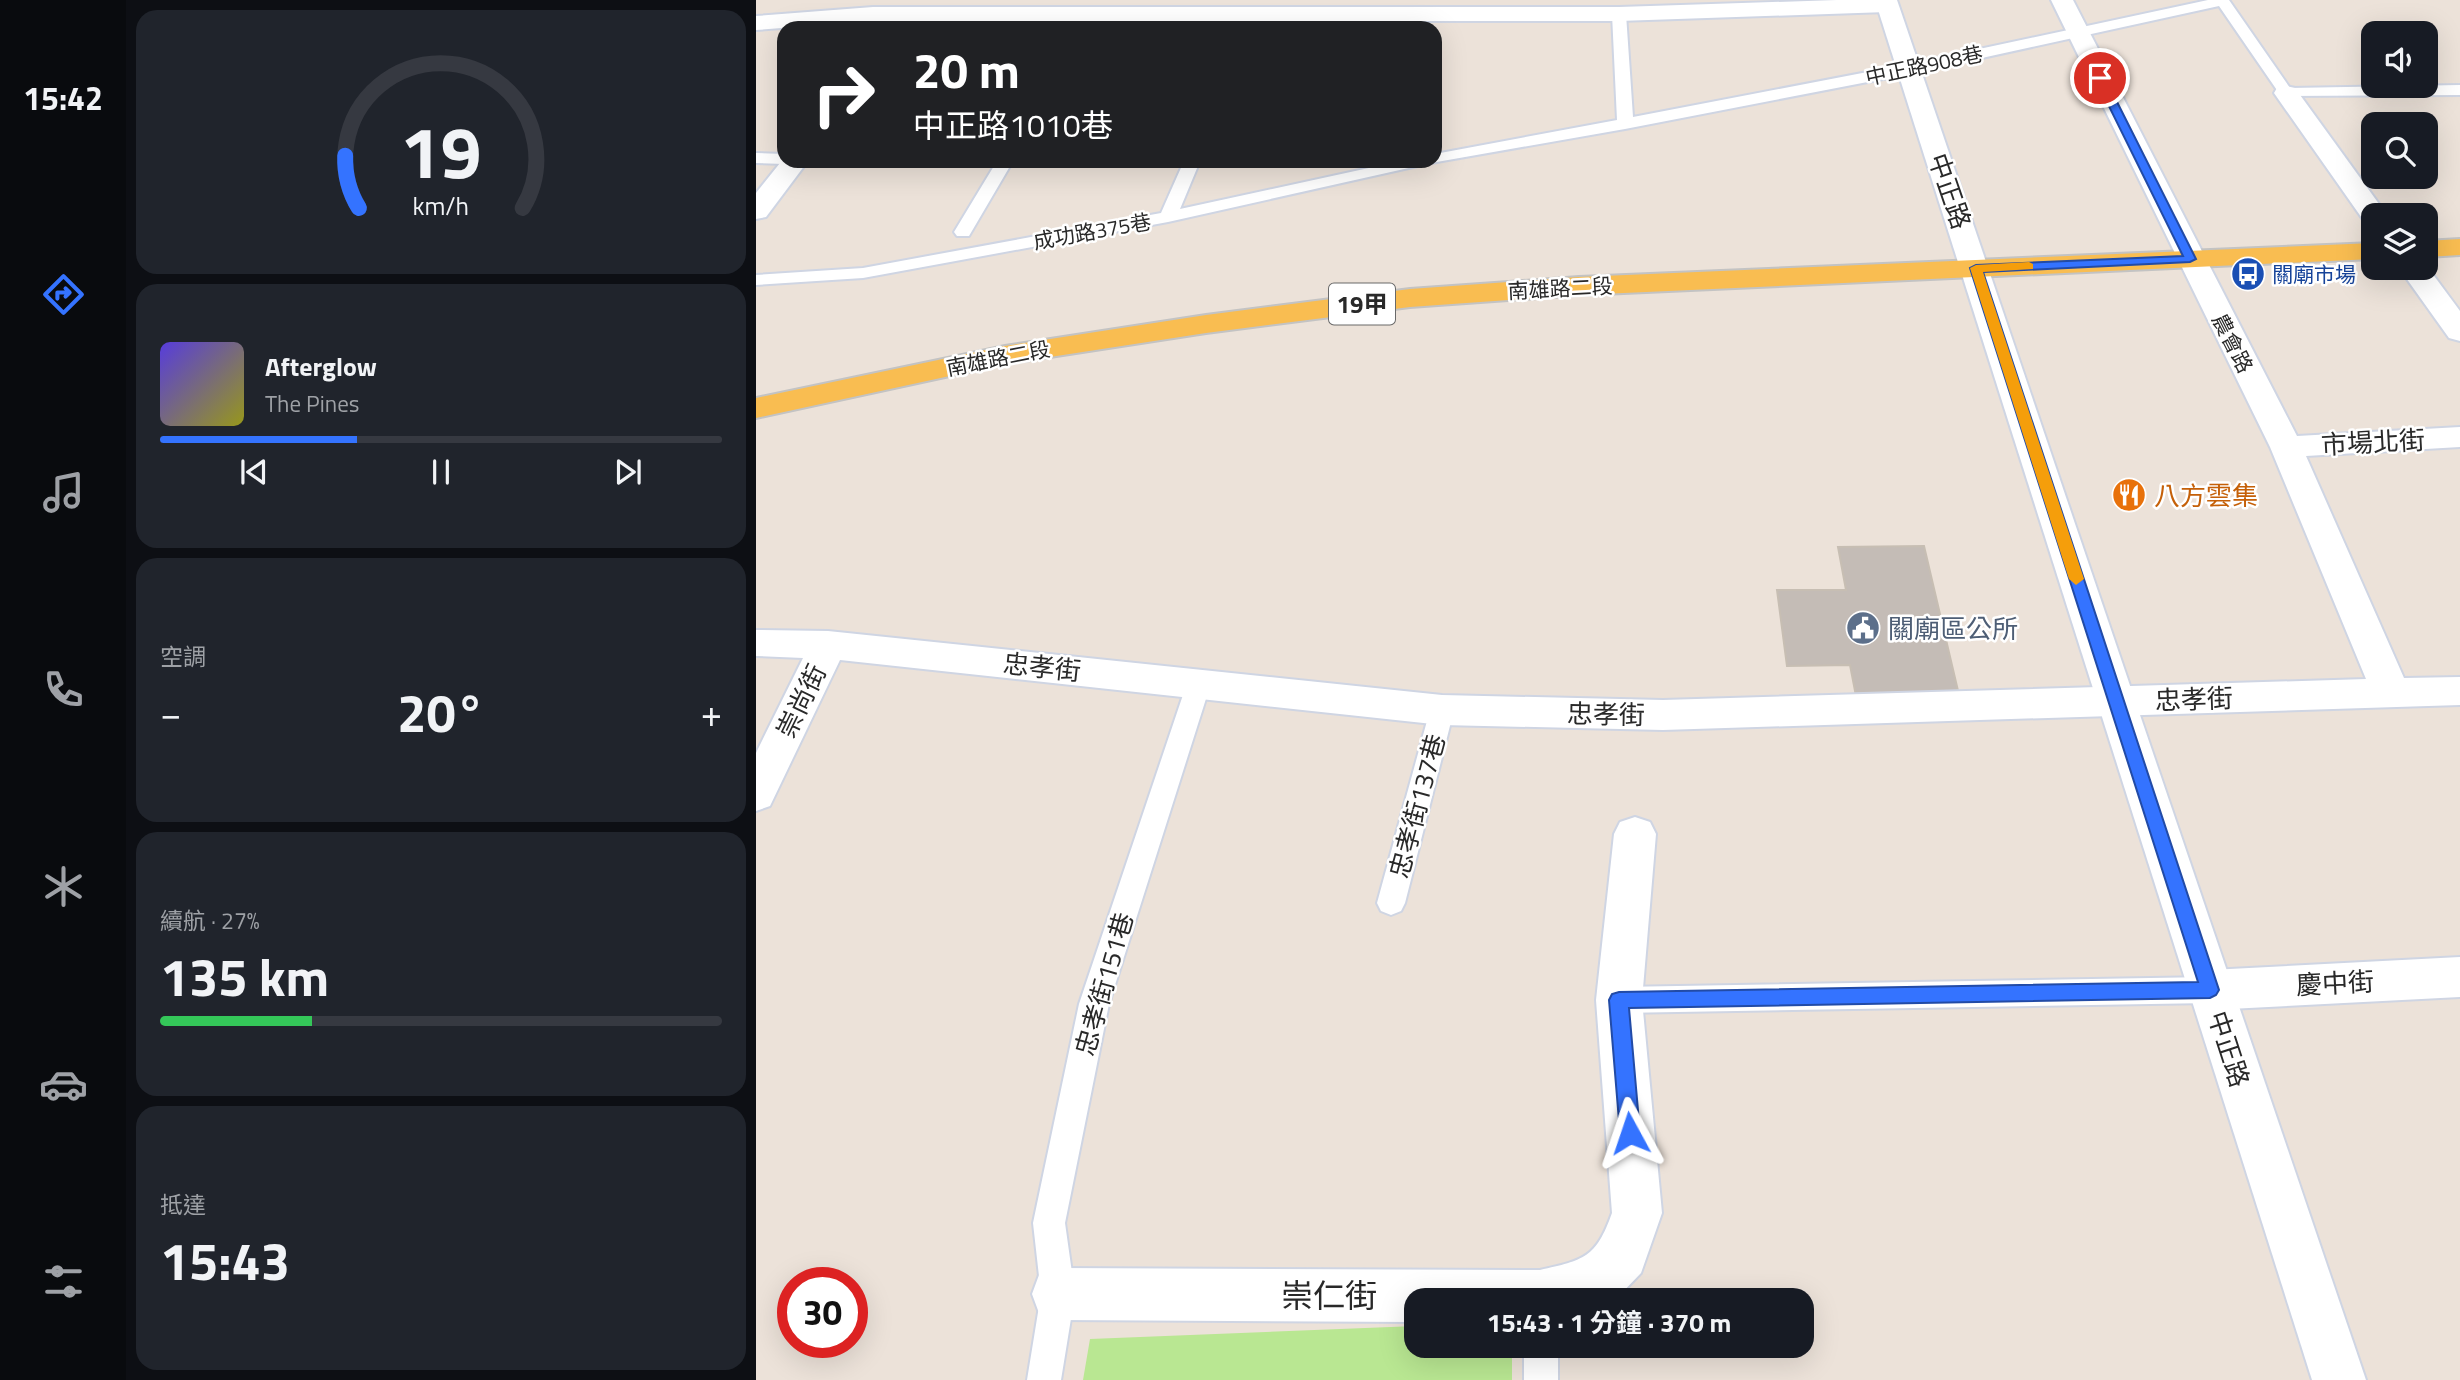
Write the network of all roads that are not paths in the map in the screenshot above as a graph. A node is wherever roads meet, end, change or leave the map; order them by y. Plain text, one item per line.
1 (2062, 0) edge
2 (2222, 1) edge
3 (1886, 2) edge
4 (1619, 13) junction
5 (873, 14) edge
6 (777, 21) edge
7 (782, 21) edge
8 (756, 23) edge
9 (2077, 33) junction
10 (1909, 69) junction
11 (2460, 90) edge
12 (2286, 93) junction
13 (1625, 124) junction
14 (756, 158) edge
15 (1442, 158) edge
16 (777, 159) edge
17 (790, 168) edge
18 (1001, 168) edge
19 (1189, 168) edge
20 (1392, 168) edge
21 (2365, 203) edge
22 (756, 211) edge
23 (1168, 217) junction
24 (963, 232) dead end
25 (2460, 247) edge
26 (2438, 248) edge
27 (2361, 252) edge
28 (2190, 259) junction
29 (1976, 268) junction
30 (756, 280) edge
31 (2422, 280) edge
32 (2460, 332) edge
33 (756, 408) edge
34 (2460, 437) edge
35 (2286, 447) junction
36 (756, 643) edge
37 (828, 645) junction
38 (1199, 683) junction
39 (2460, 691) edge
40 (2391, 692) junction
41 (2116, 702) junction
42 (1442, 710) junction
43 (756, 795) edge
44 (1635, 834) dead end
45 (1391, 903) dead end
46 (2460, 976) edge
47 (2210, 990) junction
48 (1619, 1000) junction
49 (1579, 1288) edge
50 (1058, 1294) junction
51 (1404, 1297) edge
52 (1541, 1358) edge
53 (1044, 1380) edge
54 (1541, 1380) edge
55 (2339, 1380) edge

1 - 9 street, 農會路
2 - 9 lane, 中正路908巷
2 - 12 lane
3 - 4 street
3 - 10 street, 中正路
4 - 5 street
4 - 13 lane
5 - 7 street
6 - 8 street
9 - 10 lane, 中正路908巷
9 - 28 street, 農會路
10 - 13 lane, 中正路908巷
10 - 29 street, 中正路
11 - 12 lane
12 - 21 street
13 - 15 lane
14 - 16 lane
17 - 22 street
18 - 24 lane
19 - 23 lane
20 - 23 lane, 成功路375巷
23 - 30 lane, 成功路375巷
25 - 26 main road
27 - 28 main road, 南雄路二段 / 19甲
28 - 29 main road, 南雄路二段 / 19甲
28 - 35 street, 農會路
29 - 33 main road, 南雄路二段 / 19甲
29 - 41 street, 中正路
31 - 32 street
34 - 35 street, 市場北街
35 - 40 street, 農會路
36 - 37 street, 忠孝街
37 - 38 street, 忠孝街
37 - 43 street, 崇尚街
38 - 42 street, 忠孝街
38 - 50 lane, 忠孝街151巷
39 - 40 street, 忠孝街
40 - 41 street, 忠孝街
41 - 42 street, 忠孝街
41 - 47 street, 中正路
42 - 45 lane, 忠孝街137巷
44 - 48 street, 崇仁街
46 - 47 street, 慶中街
47 - 48 lane
47 - 55 street, 中正路
48 - 49 street, 崇仁街
50 - 51 street, 崇仁街
50 - 53 lane, 忠孝街151巷
52 - 54 lane

